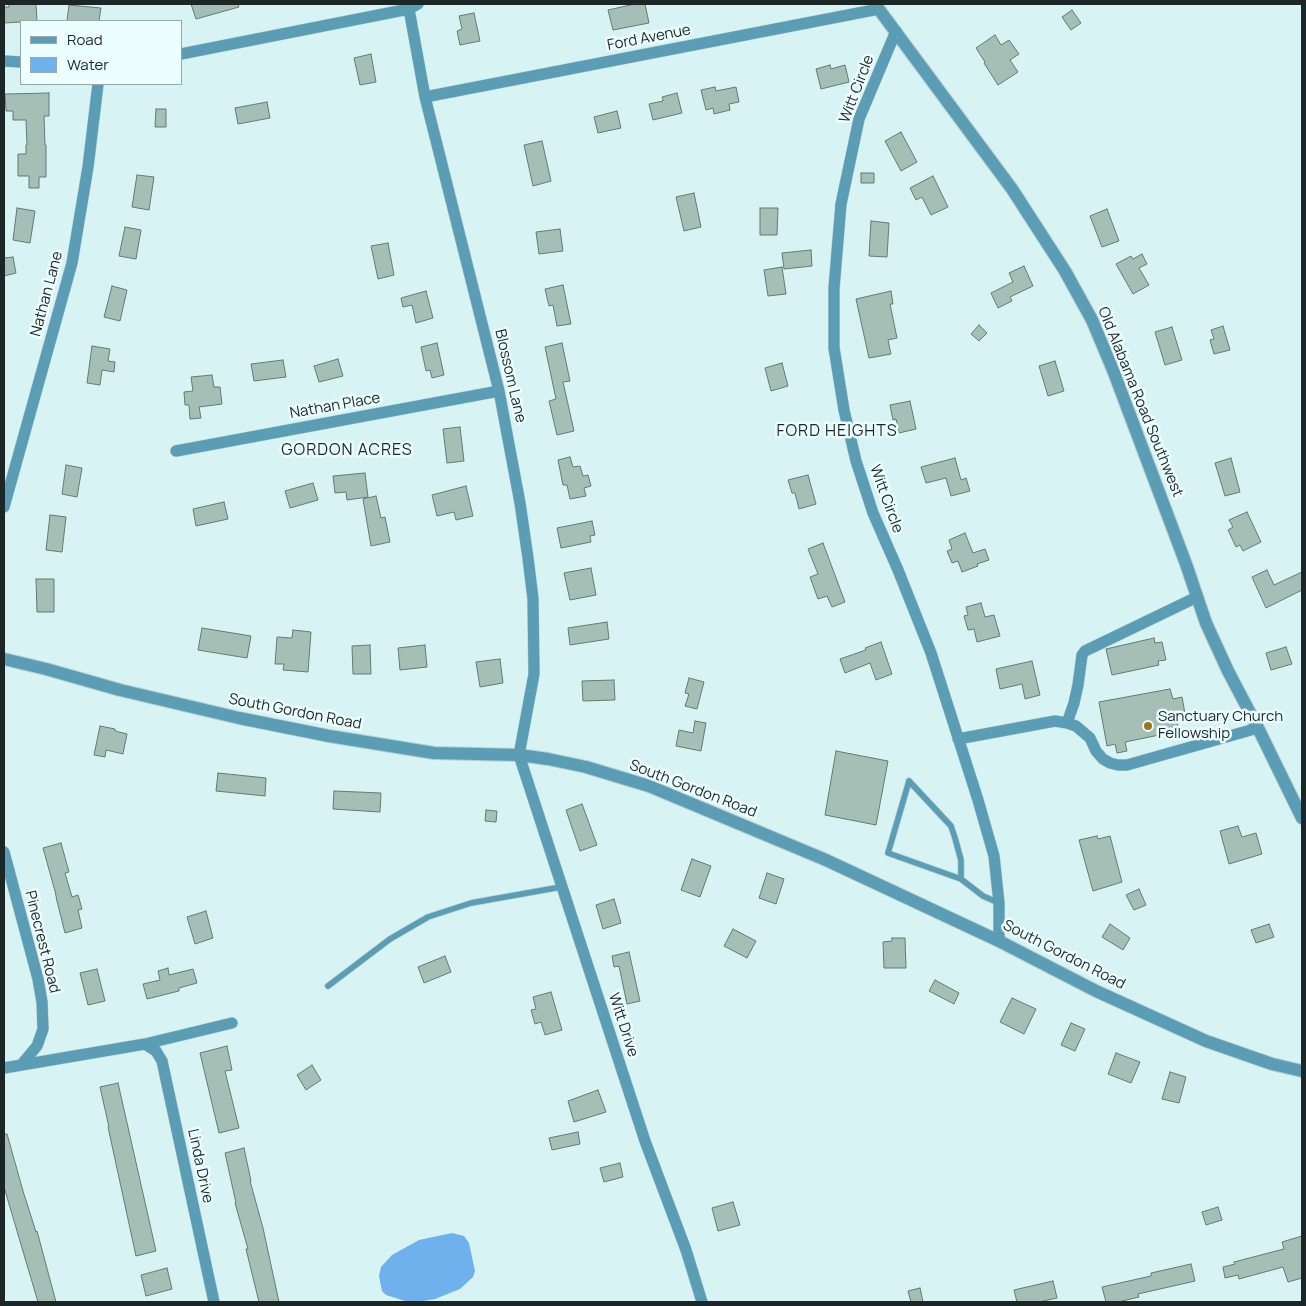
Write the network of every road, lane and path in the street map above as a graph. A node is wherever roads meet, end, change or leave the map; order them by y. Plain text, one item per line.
1 (414, 6) edge
2 (877, 6) edge
3 (896, 31) junction
4 (182, 54) edge
5 (4, 61) edge
6 (20, 62) edge
7 (98, 85) edge
8 (425, 97) junction
9 (499, 392) junction
10 (176, 451) dead end
11 (4, 507) edge
12 (1197, 597) junction
13 (4, 659) edge
14 (1067, 723) junction
15 (1258, 728) junction
16 (958, 739) junction
17 (519, 755) junction
18 (1302, 818) edge
19 (4, 852) edge
20 (961, 879) junction
21 (561, 887) junction
22 (999, 903) junction
23 (999, 941) junction
24 (328, 986) dead end
25 (232, 1023) dead end
26 (144, 1044) junction
27 (22, 1064) junction
28 (4, 1068) edge
29 (1302, 1071) edge
30 (214, 1302) edge
31 (702, 1302) edge

1 - 4 street
1 - 8 street, Blossom Lane
2 - 3 street, Old Alabama Road Southwest
2 - 8 street, Ford Avenue
3 - 12 street, Old Alabama Road Southwest
3 - 16 street, Witt Circle
5 - 6 street
7 - 11 street, Nathan Lane
8 - 9 street, Blossom Lane
9 - 10 street, Nathan Place
9 - 17 street, Blossom Lane
12 - 14 street
12 - 15 street, Old Alabama Road Southwest
13 - 17 street, South Gordon Road
14 - 15 street
14 - 16 street
15 - 18 street, Old Alabama Road Southwest
16 - 22 street, Witt Circle
17 - 21 street, Witt Drive
17 - 23 street, South Gordon Road
19 - 27 street, Pinecrest Road
20 - 20 lane
20 - 22 lane
21 - 24 lane
21 - 31 street, Witt Drive
22 - 23 street, Witt Circle
23 - 29 street, South Gordon Road
25 - 26 street
26 - 27 street
26 - 30 street, Linda Drive
27 - 28 street

